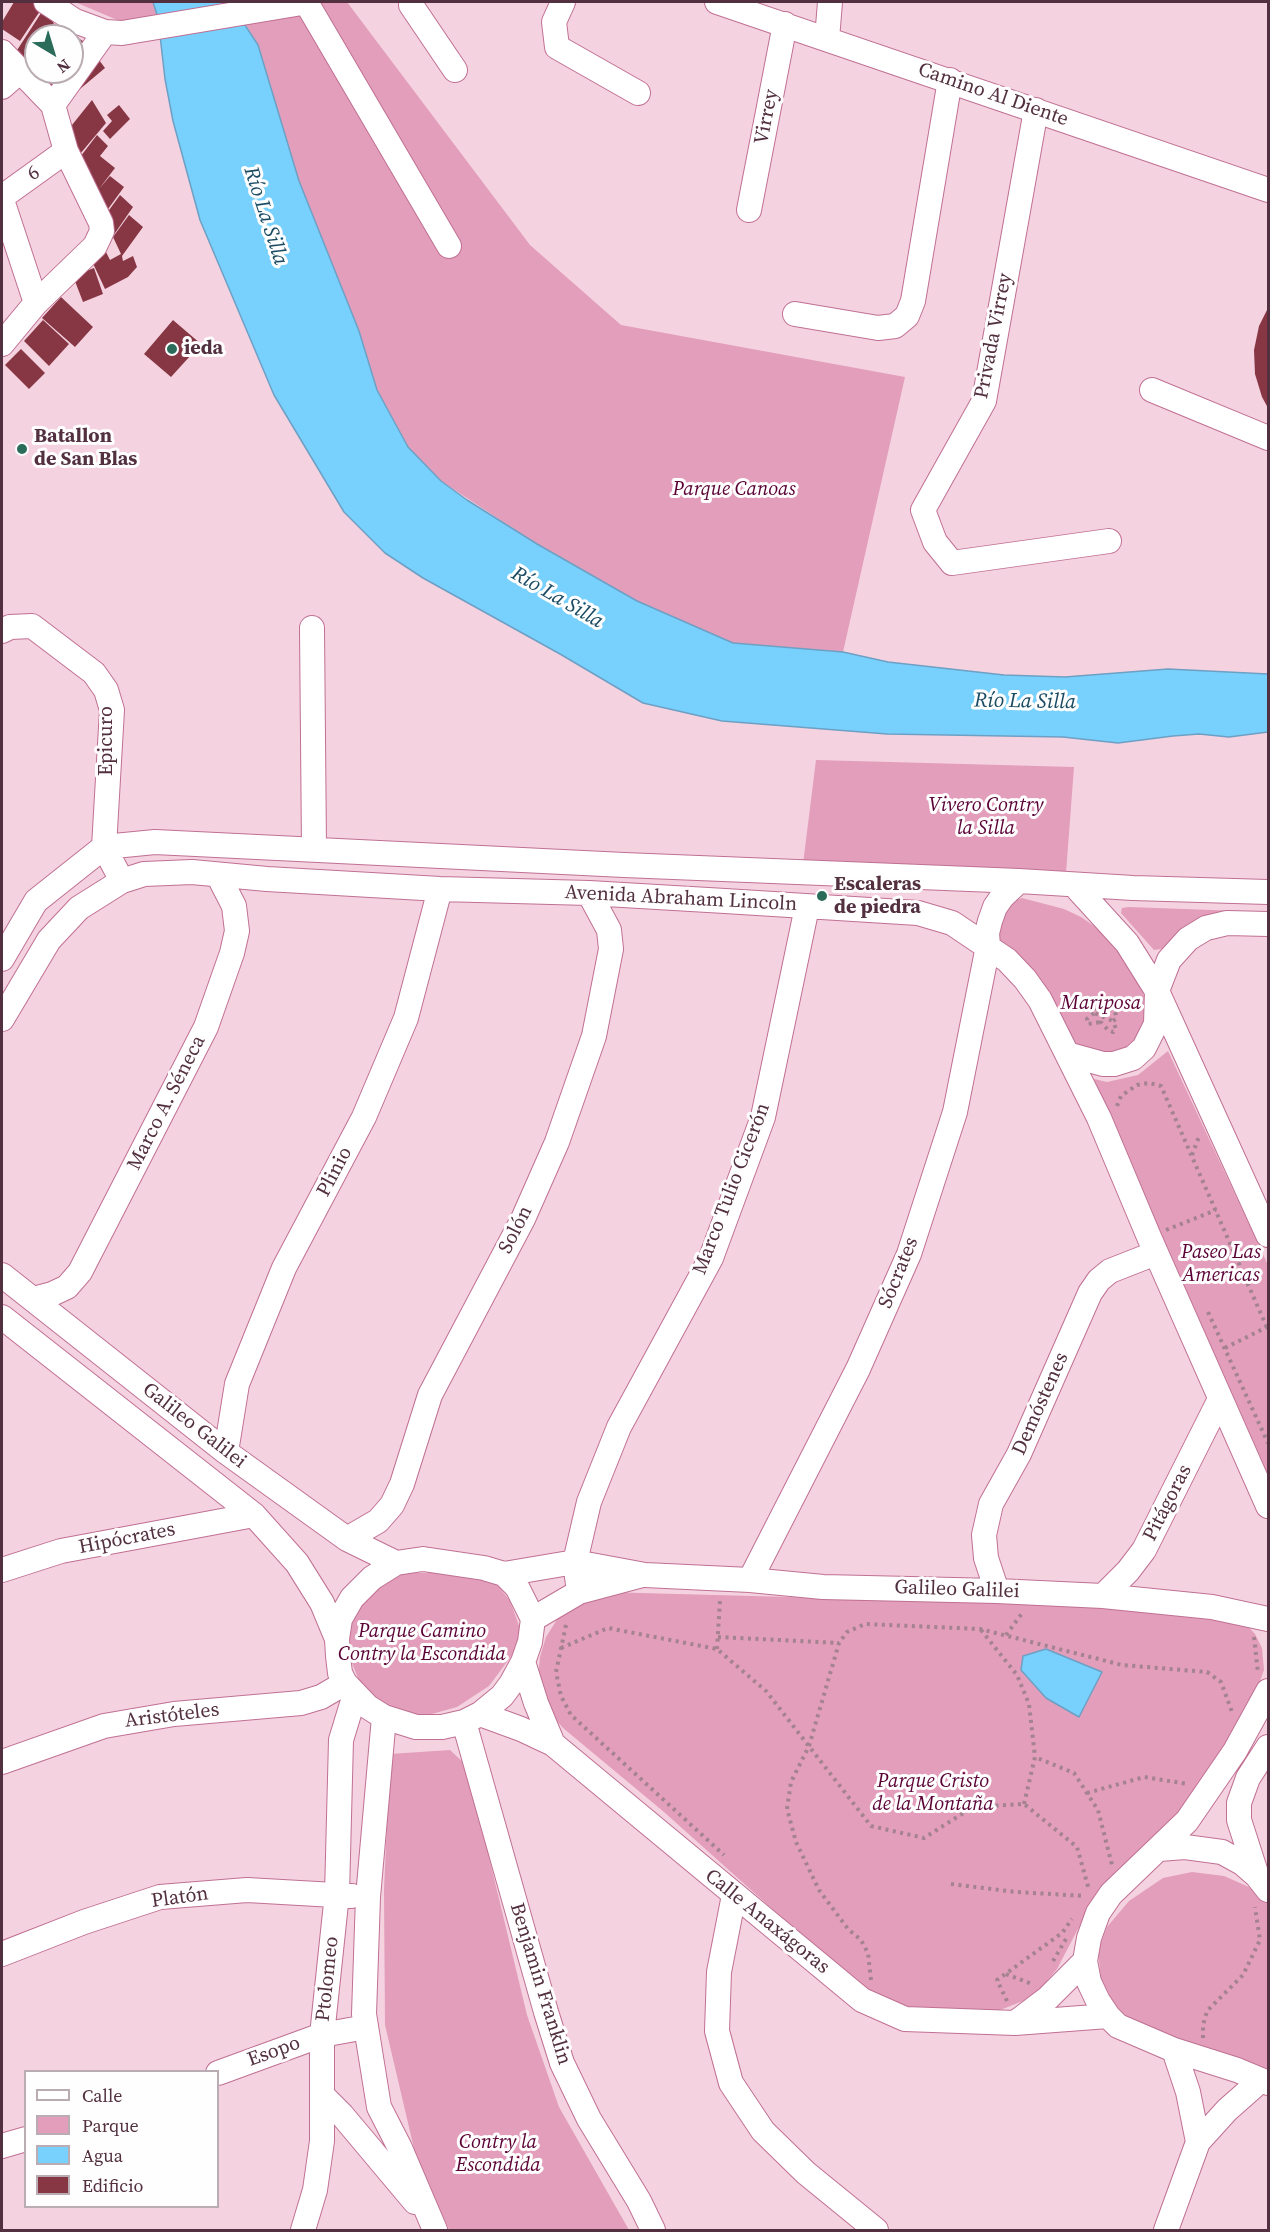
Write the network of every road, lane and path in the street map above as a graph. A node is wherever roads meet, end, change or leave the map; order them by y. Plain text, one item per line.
1 (46, 2) edge
2 (300, 2) edge
3 (412, 2) edge
4 (563, 2) edge
5 (717, 2) edge
6 (830, 2) edge
7 (785, 24) junction
8 (113, 33) junction
9 (827, 39) junction
10 (2, 52) edge
11 (454, 70) dead end
12 (10, 80) edge
13 (950, 80) junction
14 (638, 93) dead end
15 (53, 105) junction
16 (1036, 110) junction
17 (66, 151) junction
18 (1269, 190) edge
19 (2, 199) edge
20 (749, 210) dead end
21 (449, 246) dead end
22 (36, 303) junction
23 (795, 314) dead end
24 (2, 344) edge
25 (1152, 390) dead end
26 (1269, 438) edge
27 (1109, 541) dead end
28 (312, 628) dead end
29 (2, 632) edge
30 (104, 848) junction
31 (314, 849) junction
32 (218, 875) junction
33 (123, 881) junction
34 (1019, 881) junction
35 (1074, 885) junction
36 (440, 889) junction
37 (1269, 892) edge
38 (589, 893) junction
39 (807, 907) junction
40 (1269, 924) edge
41 (988, 946) junction
42 (2, 959) edge
43 (1157, 991) junction
44 (1105, 1010) junction
45 (1094, 1013) junction
46 (1103, 1017) junction
47 (2, 1019) edge
48 (1113, 1021) junction
49 (1100, 1025) junction
50 (1067, 1054) junction
51 (1115, 1109) dead end
52 (1216, 1210) junction
53 (1269, 1235) edge
54 (1152, 1245) junction
55 (2, 1275) edge
56 (33, 1299) junction
57 (2, 1319) edge
58 (1268, 1328) edge
59 (1225, 1348) dead end
60 (1220, 1399) junction
61 (226, 1452) junction
62 (1269, 1506) edge
63 (254, 1515) junction
64 (347, 1539) junction
65 (575, 1562) junction
66 (396, 1563) junction
67 (2, 1570) edge
68 (504, 1574) junction
69 (645, 1575) junction
70 (750, 1580) junction
71 (720, 1589) junction
72 (997, 1591) junction
73 (579, 1592) junction
74 (1103, 1596) junction
75 (709, 1600) dead end
76 (731, 1601) dead end
77 (1015, 1608) dead end
78 (1026, 1608) dead end
79 (533, 1619) junction
80 (572, 1619) dead end
81 (1269, 1619) edge
82 (980, 1629) junction
83 (1248, 1632) dead end
84 (718, 1637) junction
85 (337, 1639) junction
86 (839, 1643) junction
87 (561, 1648) junction
88 (717, 1649) junction
89 (523, 1662) junction
90 (1261, 1687) edge
91 (350, 1689) junction
92 (384, 1717) junction
93 (472, 1718) junction
94 (1241, 1740) junction
95 (553, 1744) junction
96 (809, 1746) junction
97 (1269, 1747) edge
98 (1035, 1757) junction
99 (2, 1762) edge
100 (1087, 1793) junction
101 (1184, 1794) dead end
102 (1024, 1804) junction
103 (1159, 1849) junction
104 (724, 1856) dead end
105 (1114, 1874) dead end
106 (951, 1884) dead end
107 (1098, 1889) dead end
108 (1260, 1890) edge
109 (337, 1894) junction
110 (734, 1895) junction
111 (1090, 1896) junction
112 (368, 1897) junction
113 (1084, 1906) dead end
114 (2, 1954) edge
115 (1085, 1961) junction
116 (1050, 1966) dead end
117 (863, 1972) dead end
118 (1038, 1987) dead end
119 (871, 1989) junction
120 (1028, 1992) dead end
121 (1018, 1998) dead end
122 (999, 2004) dead end
123 (1011, 2013) junction
124 (1108, 2016) junction
125 (366, 2027) junction
126 (322, 2035) junction
127 (1174, 2050) junction
128 (1216, 2062) junction
129 (219, 2073) edge
130 (1265, 2081) edge
131 (323, 2096) junction
132 (24, 2140) edge
133 (1198, 2142) junction
134 (2, 2146) edge
135 (434, 2228) edge
136 (1170, 2228) edge
137 (303, 2230) edge
138 (653, 2230) edge
139 (876, 2230) edge

1 - 8 street
2 - 8 street
2 - 21 street
3 - 11 street
4 - 14 street
5 - 7 street, Camino Al Diente
6 - 9 street
7 - 9 street, Camino Al Diente
7 - 20 street, Virrey
8 - 15 street
9 - 13 street, Camino Al Diente
10 - 12 street
12 - 15 street
13 - 16 street, Camino Al Diente
13 - 23 street
15 - 17 street
16 - 18 street, Camino Al Diente
16 - 27 street, Privada Virrey
17 - 19 street, 6
17 - 22 street
19 - 22 street
22 - 24 street
25 - 26 street
28 - 31 street
29 - 30 street, Epicuro
30 - 31 street, Avenida Abraham Lincoln
30 - 33 street
30 - 42 street
31 - 34 street, Avenida Abraham Lincoln
32 - 33 street, Avenida Abraham Lincoln
32 - 36 street, Avenida Abraham Lincoln
32 - 56 street, Marco A. Séneca
33 - 47 street, Avenida Abraham Lincoln
34 - 35 street, Avenida Abraham Lincoln
34 - 41 street, Sócrates
35 - 37 street, Avenida Abraham Lincoln
35 - 43 street
36 - 38 street, Avenida Abraham Lincoln
36 - 61 street, Plinio
38 - 39 street, Avenida Abraham Lincoln
38 - 64 street, Solón
39 - 41 street, Avenida Abraham Lincoln
39 - 65 street, Marco Tulio Cicerón
40 - 43 street
41 - 50 street, Avenida Abraham Lincoln
41 - 70 street, Sócrates
43 - 50 street
43 - 53 street
44 - 45 path
44 - 46 path
44 - 48 path
45 - 46 path
45 - 49 path
46 - 48 path
46 - 49 path
48 - 49 path
50 - 54 street, Avenida Abraham Lincoln
51 - 52 path
52 - 54 path
52 - 58 path
54 - 60 street, Avenida Abraham Lincoln
54 - 72 street, Demóstenes
55 - 56 street, Galileo Galilei
56 - 61 street, Galileo Galilei
57 - 63 street, Galileo Galilei
58 - 59 path
60 - 62 street, Avenida Abraham Lincoln
60 - 74 street, Pitágoras
61 - 64 street, Galileo Galilei
63 - 67 street, Hipócrates
63 - 85 street, Galileo Galilei
64 - 66 street, Galileo Galilei
65 - 68 street, Galileo Galilei
65 - 69 street, Galileo Galilei
65 - 73 street, Marco Tulio Cicerón
66 - 68 street
66 - 85 street
68 - 79 street
69 - 71 street, Galileo Galilei
69 - 73 street, Galileo Galilei
70 - 71 street, Galileo Galilei
70 - 72 street, Galileo Galilei
71 - 75 path
71 - 76 path
71 - 84 path
72 - 74 street, Galileo Galilei
73 - 79 street, Galileo Galilei
74 - 81 street, Galileo Galilei
77 - 78 path
79 - 89 street
80 - 87 path
82 - 86 path
82 - 94 path
82 - 98 path
83 - 90 path
84 - 86 path
84 - 88 path
85 - 91 street
86 - 96 path
87 - 88 path
87 - 104 path
88 - 96 path
89 - 93 street
89 - 95 street, Calle Anaxágoras
90 - 94 street
91 - 92 street
91 - 99 street, Aristóteles
91 - 109 street, Ptolomeo
92 - 93 street
92 - 112 street, Ptolomeo
93 - 95 street, Calle Anaxágoras
93 - 138 street, Benjamin Franklin
94 - 103 street
95 - 110 street, Calle Anaxágoras
96 - 102 path
96 - 119 path
97 - 108 street
98 - 100 path
98 - 102 path
100 - 101 path
100 - 105 path
102 - 111 path
103 - 108 street
103 - 115 street
106 - 111 path
107 - 111 path
108 - 128 path
109 - 112 street, Platón
109 - 114 street, Platón
109 - 126 street, Ptolomeo
110 - 119 street, Calle Anaxágoras
110 - 139 street
111 - 113 path
112 - 125 street, Ptolomeo
115 - 123 street
115 - 124 street
116 - 123 path
117 - 119 path
118 - 120 path
119 - 123 street, Calle Anaxágoras
121 - 123 path
122 - 123 path
123 - 124 street, Calle Anaxágoras
124 - 127 street
125 - 126 street, Esopo
125 - 135 street, Ptolomeo
126 - 129 street, Esopo
126 - 131 street, Ptolomeo
127 - 128 street
127 - 133 street
128 - 130 street
130 - 133 street
131 - 135 street, Ptolomeo
131 - 137 street
132 - 134 street
133 - 136 street

